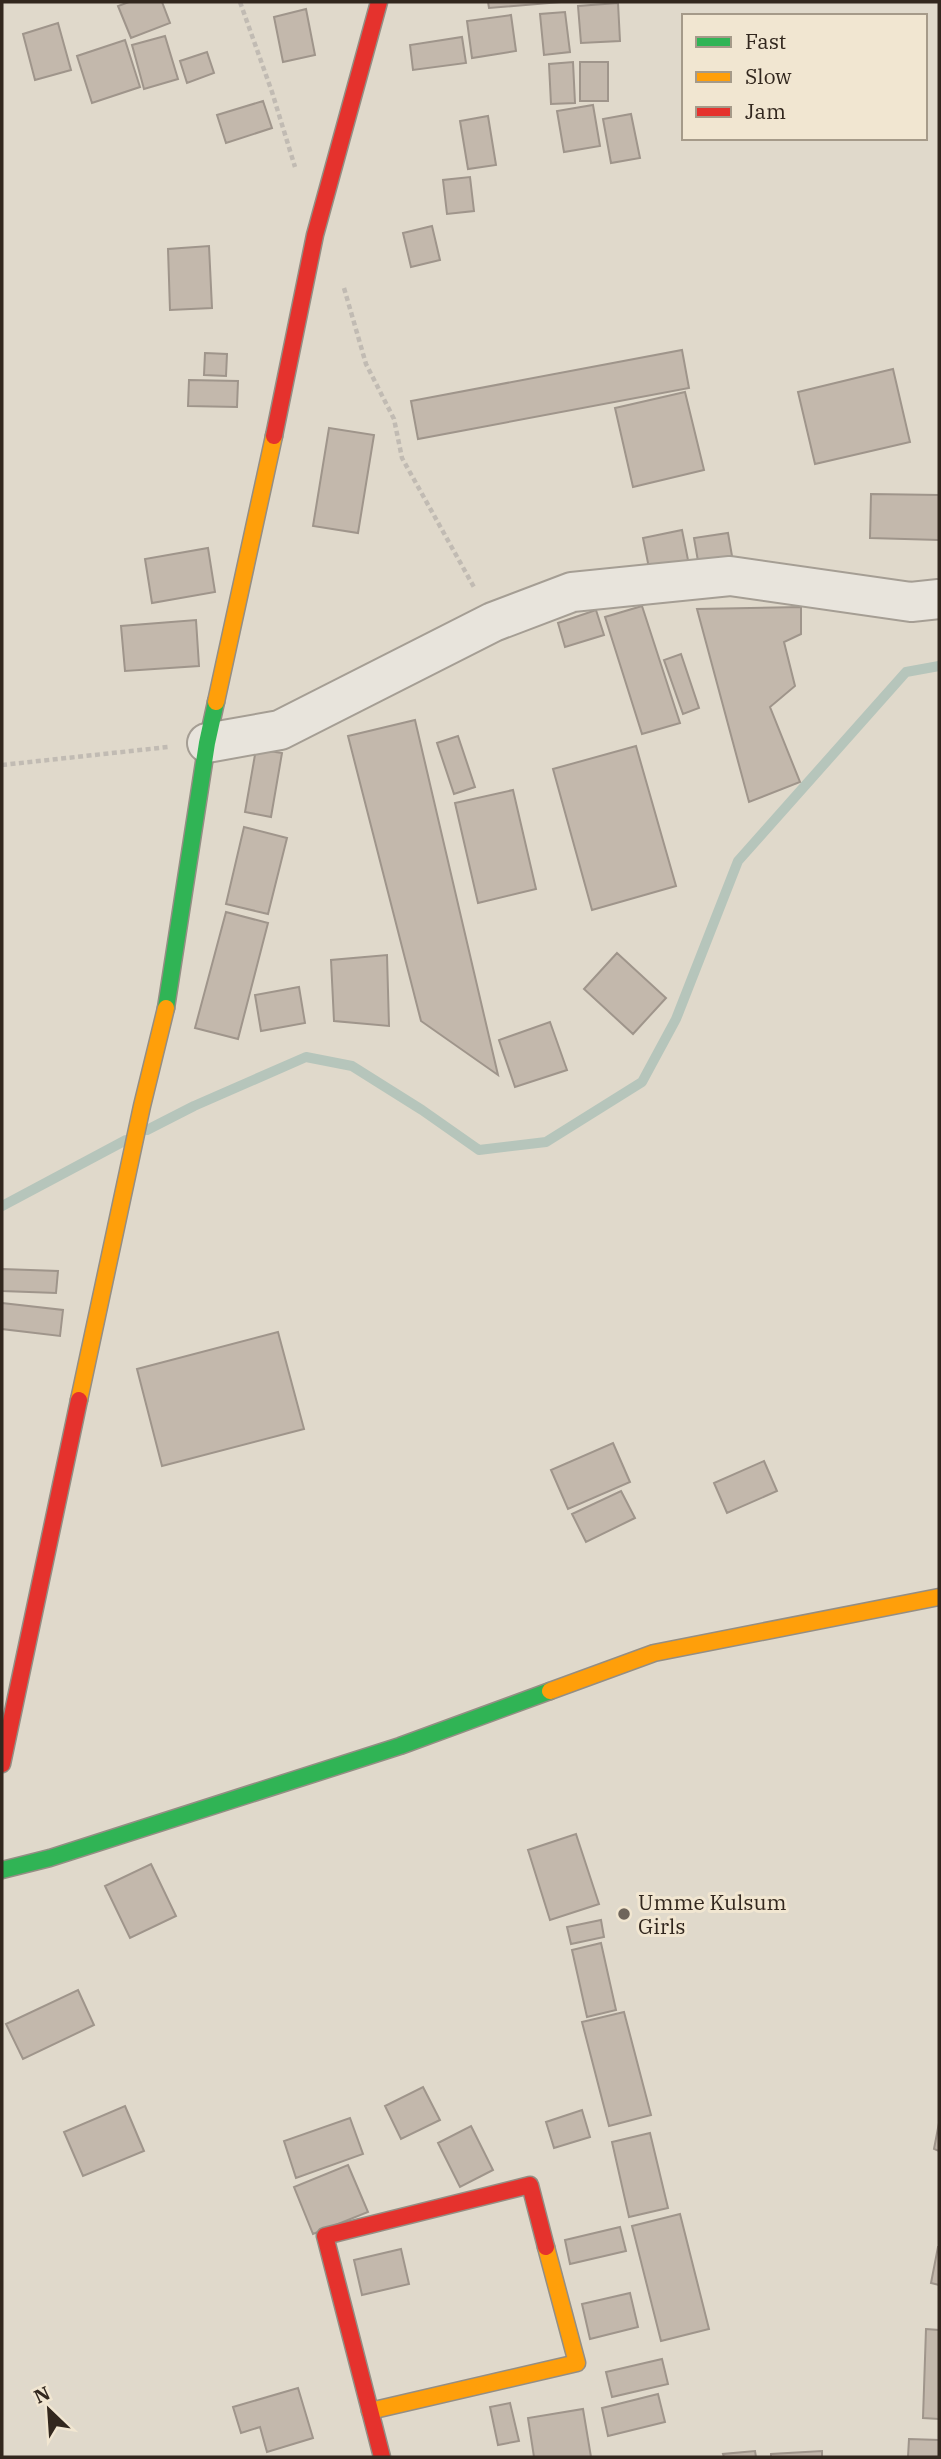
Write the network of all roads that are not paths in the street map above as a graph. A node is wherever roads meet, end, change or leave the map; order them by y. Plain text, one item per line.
1 (379, 2) edge
2 (939, 599) edge
3 (206, 743) junction
4 (939, 1597) edge
5 (2, 1764) edge
6 (2, 1870) edge
7 (370, 2412) junction
8 (382, 2457) edge

1 - 3 street
2 - 3 street
3 - 5 street
4 - 6 street
7 - 7 street
7 - 8 street

